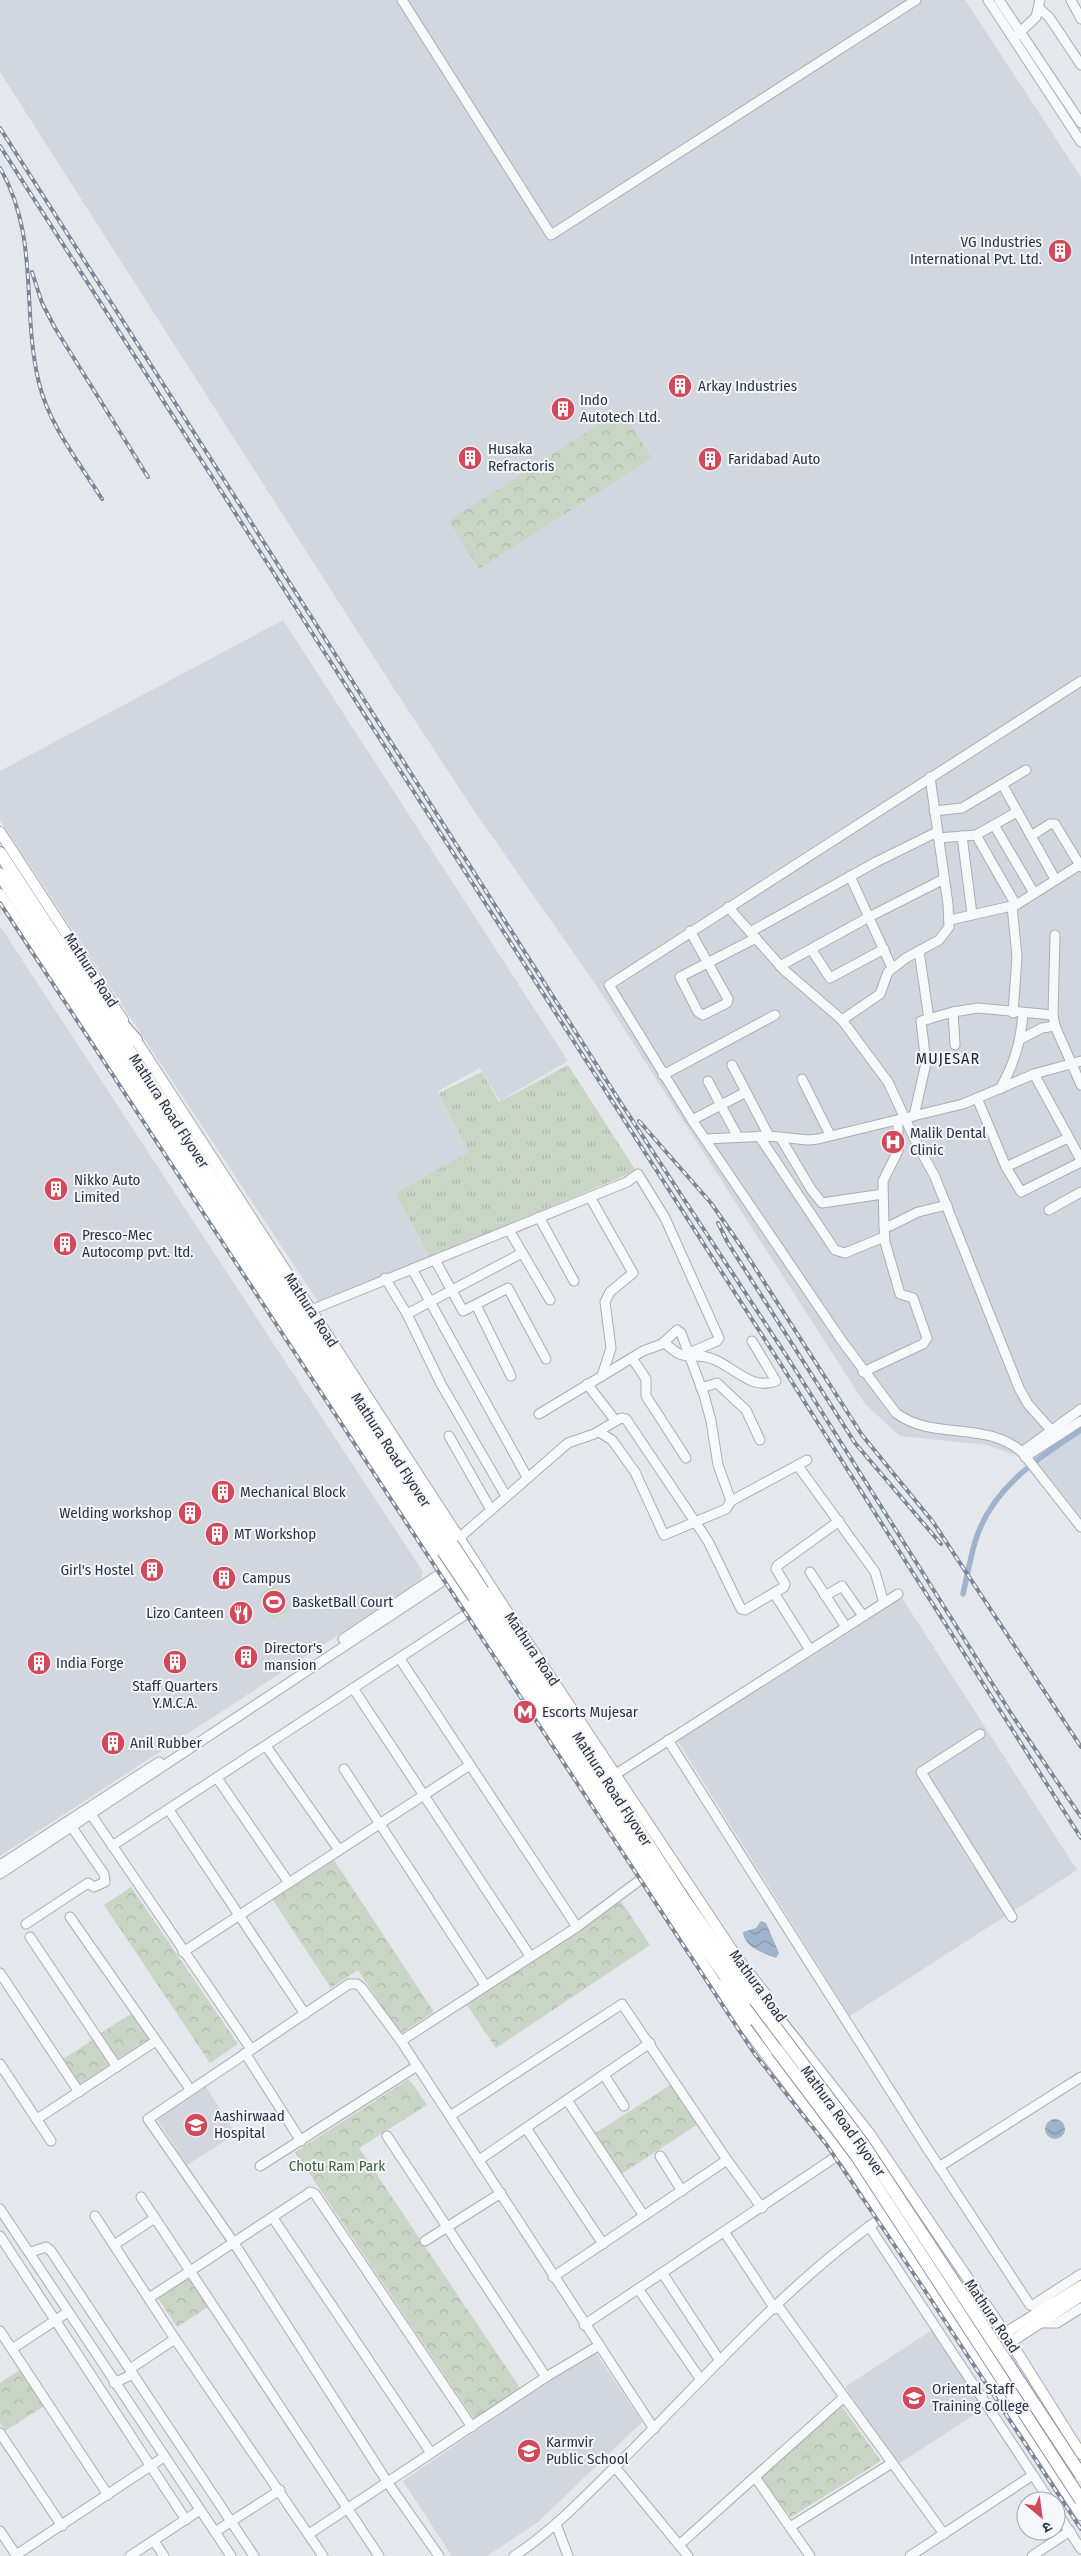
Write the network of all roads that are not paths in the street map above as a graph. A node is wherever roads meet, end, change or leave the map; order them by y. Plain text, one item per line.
1 (402, 0) edge
2 (916, 0) edge
3 (988, 0) edge
4 (999, 0) edge
5 (1070, 0) edge
6 (1040, 2) edge
7 (1081, 19) edge
8 (1022, 32) junction
9 (1013, 38) junction
10 (1080, 63) edge
11 (1081, 123) edge
12 (1081, 142) edge
13 (1081, 682) edge
14 (1026, 770) dead end
15 (930, 777) junction
16 (1002, 784) junction
17 (934, 811) junction
18 (1017, 812) junction
19 (994, 825) junction
20 (0, 832) edge
21 (937, 835) junction
22 (976, 835) junction
23 (962, 836) junction
24 (1031, 836) junction
25 (0, 852) edge
26 (1080, 865) edge
27 (0, 874) edge
28 (850, 876) junction
29 (944, 879) junction
30 (1055, 879) junction
31 (1034, 893) junction
32 (0, 894) edge
33 (1014, 905) junction
34 (728, 907) junction
35 (972, 914) junction
36 (869, 917) junction
37 (950, 920) junction
38 (690, 931) junction
39 (753, 935) junction
40 (1055, 935) dead end
41 (811, 949) junction
42 (884, 949) junction
43 (919, 951) junction
44 (708, 962) junction
45 (780, 966) junction
46 (892, 968) junction
47 (92, 993) junction
48 (952, 1012) junction
49 (1018, 1013) junction
50 (775, 1015) dead end
51 (1053, 1015) junction
52 (929, 1019) junction
53 (842, 1020) junction
54 (1055, 1026) junction
55 (1021, 1039) junction
56 (136, 1040) junction
57 (955, 1045) dead end
58 (1081, 1061) edge
59 (1070, 1064) junction
60 (732, 1066) dead end
61 (1034, 1074) junction
62 (663, 1075) junction
63 (802, 1079) dead end
64 (708, 1081) dead end
65 (1081, 1085) edge
66 (1000, 1089) junction
67 (746, 1092) junction
68 (976, 1098) junction
69 (721, 1104) junction
70 (905, 1119) junction
71 (692, 1120) junction
72 (830, 1135) junction
73 (759, 1136) junction
74 (769, 1136) junction
75 (738, 1137) junction
76 (780, 1137) junction
77 (1068, 1138) junction
78 (705, 1139) junction
79 (1081, 1161) edge
80 (1006, 1167) junction
81 (1081, 1192) edge
82 (883, 1194) junction
83 (590, 1197) junction
84 (947, 1205) junction
85 (1049, 1210) dead end
86 (539, 1217) junction
87 (884, 1226) junction
88 (509, 1230) junction
89 (884, 1237) junction
90 (522, 1252) junction
91 (435, 1260) junction
92 (412, 1269) junction
93 (385, 1278) junction
94 (574, 1281) dead end
95 (452, 1289) junction
96 (550, 1300) dead end
97 (430, 1301) junction
98 (476, 1305) junction
99 (311, 1310) junction
100 (407, 1314) junction
101 (309, 1335) junction
102 (664, 1342) junction
103 (752, 1342) dead end
104 (690, 1355) junction
105 (632, 1358) junction
106 (546, 1359) dead end
107 (864, 1372) junction
108 (512, 1376) dead end
109 (602, 1376) junction
110 (587, 1384) junction
111 (701, 1388) junction
112 (1081, 1409) edge
113 (539, 1414) dead end
114 (615, 1420) junction
115 (1081, 1421) edge
116 (1051, 1430) junction
117 (598, 1432) junction
118 (449, 1436) dead end
119 (760, 1440) dead end
120 (1025, 1456) junction
121 (686, 1458) dead end
122 (807, 1460) dead end
123 (798, 1466) junction
124 (527, 1477) junction
125 (506, 1496) junction
126 (731, 1501) junction
127 (491, 1510) junction
128 (839, 1520) junction
129 (695, 1523) junction
130 (1081, 1527) edge
131 (459, 1538) junction
132 (472, 1557) junction
133 (810, 1572) dead end
134 (447, 1573) junction
135 (774, 1593) junction
136 (898, 1594) dead end
137 (825, 1596) junction
138 (884, 1603) junction
139 (471, 1611) junction
140 (863, 1616) junction
141 (846, 1627) junction
142 (810, 1650) junction
143 (400, 1659) junction
144 (353, 1688) junction
145 (980, 1734) dead end
146 (668, 1740) junction
147 (266, 1746) junction
148 (470, 1765) junction
149 (344, 1769) dead end
150 (616, 1774) junction
151 (217, 1778) junction
152 (424, 1795) junction
153 (169, 1810) junction
154 (89, 1811) junction
155 (380, 1824) junction
156 (72, 1826) junction
157 (633, 1841) junction
158 (112, 1846) junction
159 (339, 1850) junction
160 (0, 1865) edge
161 (0, 1874) edge
162 (644, 1877) junction
163 (289, 1883) junction
164 (665, 1905) junction
165 (239, 1916) junction
166 (70, 1917) dead end
167 (1012, 1918) dead end
168 (26, 1924) dead end
169 (577, 1927) junction
170 (30, 1937) dead end
171 (183, 1952) junction
172 (530, 1956) junction
173 (734, 1970) junction
174 (0, 1972) edge
175 (485, 1985) junction
176 (717, 1985) junction
177 (305, 2014) junction
178 (766, 2034) junction
179 (156, 2041) junction
180 (401, 2041) junction
181 (650, 2043) junction
182 (799, 2045) junction
183 (248, 2051) junction
184 (0, 2064) edge
185 (117, 2066) junction
186 (417, 2066) junction
187 (604, 2075) junction
188 (1081, 2077) edge
189 (190, 2089) junction
190 (79, 2092) junction
191 (567, 2100) junction
192 (624, 2106) dead end
193 (450, 2116) junction
194 (37, 2119) junction
195 (526, 2128) junction
196 (387, 2136) dead end
197 (301, 2141) junction
198 (51, 2142) dead end
199 (840, 2154) junction
200 (660, 2156) dead end
201 (479, 2160) junction
202 (727, 2160) junction
203 (260, 2166) dead end
204 (939, 2166) junction
205 (682, 2191) junction
206 (501, 2192) junction
207 (141, 2197) dead end
208 (762, 2208) junction
209 (0, 2209) edge
210 (94, 2216) dead end
211 (644, 2216) junction
212 (884, 2216) junction
213 (155, 2218) junction
214 (273, 2218) junction
215 (869, 2226) junction
216 (447, 2227) junction
217 (725, 2232) junction
218 (0, 2236) edge
219 (425, 2241) dead end
220 (234, 2243) junction
221 (603, 2244) junction
222 (114, 2245) junction
223 (31, 2252) junction
224 (190, 2271) junction
225 (663, 2274) junction
226 (1081, 2274) edge
227 (553, 2277) junction
228 (1081, 2286) edge
229 (639, 2290) junction
230 (1081, 2296) edge
231 (149, 2298) junction
232 (1061, 2304) junction
233 (1032, 2306) junction
234 (776, 2307) junction
235 (1081, 2308) edge
236 (988, 2309) junction
237 (68, 2312) junction
238 (996, 2320) junction
239 (54, 2321) junction
240 (1040, 2323) junction
241 (1020, 2324) junction
242 (584, 2325) junction
243 (958, 2328) junction
244 (0, 2331) edge
245 (1007, 2338) junction
246 (175, 2339) junction
247 (598, 2346) junction
248 (12, 2350) junction
249 (974, 2352) junction
250 (1018, 2355) junction
251 (720, 2361) junction
252 (980, 2362) junction
253 (1027, 2369) junction
254 (132, 2372) junction
255 (546, 2377) junction
256 (701, 2380) junction
257 (114, 2383) junction
258 (998, 2390) junction
259 (844, 2397) junction
260 (472, 2427) junction
261 (654, 2429) junction
262 (0, 2433) edge
263 (1080, 2450) edge
264 (432, 2453) junction
265 (164, 2457) junction
266 (892, 2463) junction
267 (615, 2466) junction
268 (151, 2467) junction
269 (1033, 2475) junction
270 (1081, 2475) edge
271 (755, 2477) junction
272 (388, 2483) junction
273 (280, 2490) junction
274 (1043, 2491) edge
275 (108, 2495) junction
276 (1081, 2500) edge
277 (348, 2509) junction
278 (200, 2510) junction
279 (1081, 2515) edge
280 (186, 2520) junction
281 (231, 2522) junction
282 (556, 2524) junction
283 (1066, 2525) edge
284 (62, 2526) junction
285 (790, 2527) junction
286 (0, 2530) edge
287 (1070, 2531) junction
288 (215, 2532) junction
289 (309, 2534) junction
290 (944, 2534) junction
291 (154, 2540) junction
292 (679, 2545) junction
293 (1081, 2548) edge
294 (17, 2556) edge
295 (130, 2556) edge
296 (164, 2556) edge
297 (231, 2556) edge
298 (254, 2556) edge
299 (323, 2556) edge
300 (379, 2556) edge
301 (439, 2556) edge
302 (514, 2556) edge
303 (568, 2556) edge
304 (688, 2556) edge
305 (810, 2556) edge
306 (910, 2556) edge
307 (1032, 2556) edge

1 - 2 street
3 - 9 street
4 - 8 street
5 - 7 street
6 - 8 street
6 - 10 street
8 - 9 street
8 - 11 street
9 - 12 street
13 - 15 street
14 - 16 street
15 - 17 street
15 - 34 street
16 - 17 street
16 - 18 street
17 - 21 street
18 - 19 street
18 - 24 street
19 - 22 street
19 - 31 street
20 - 56 main road, Mathura Road
21 - 23 street
21 - 28 street
21 - 29 street
22 - 23 street
22 - 33 street
23 - 35 street
24 - 26 street
24 - 30 street
25 - 47 highway, Mathura Road
26 - 30 street
27 - 101 highway, Mathura Road Flyover
28 - 36 street
28 - 39 street
29 - 36 street
29 - 37 street
30 - 31 street
31 - 33 street
32 - 134 main road, Mathura Road
33 - 35 street
33 - 49 street
34 - 38 street
34 - 39 street
35 - 37 street
36 - 41 street
36 - 42 street
37 - 43 street
38 - 44 street
38 - 62 street
39 - 44 street
39 - 45 street
40 - 51 street
41 - 42 street
41 - 45 street
42 - 46 street
43 - 46 street
43 - 52 street
44 - 44 street
45 - 53 street
46 - 53 street
47 - 56 highway
47 - 101 highway, Mathura Road Flyover
48 - 49 street
48 - 52 street
48 - 57 street
49 - 51 street
49 - 55 street
50 - 62 street
51 - 54 street
52 - 70 street
53 - 70 street
54 - 55 street
54 - 59 street
55 - 66 street
56 - 99 main road, Mathura Road
58 - 59 street
59 - 61 street
59 - 65 street
60 - 67 street
61 - 66 street
61 - 77 street
62 - 71 street
63 - 72 street
64 - 69 street
66 - 68 street
67 - 69 street
67 - 74 street
68 - 70 street
68 - 80 street
69 - 71 street
69 - 75 street
70 - 72 street
70 - 82 street
70 - 84 street
71 - 78 street
72 - 76 street
73 - 74 street
73 - 75 street
73 - 89 street
74 - 76 street
75 - 78 street
76 - 82 street
77 - 79 street
77 - 80 street
78 - 107 street
79 - 80 street
81 - 85 street
82 - 87 street
83 - 86 street
83 - 104 street
83 - 109 street
84 - 87 street
84 - 116 street
86 - 88 street
86 - 94 street
87 - 89 street
88 - 90 street
88 - 91 street
89 - 107 street
90 - 95 street
90 - 96 street
91 - 92 street
91 - 95 street
92 - 93 street
92 - 97 street
93 - 99 street
93 - 100 street
95 - 97 street
95 - 98 street
97 - 100 street
97 - 124 street
98 - 106 street
98 - 108 street
99 - 131 main road, Mathura Road
100 - 125 street
101 - 157 highway, Mathura Road Flyover, bridge
101 - 173 highway, Mathura Road Flyover, bridge
102 - 104 street
102 - 104 street
102 - 105 street
103 - 104 street
104 - 111 street
105 - 109 street
105 - 121 street
107 - 120 street
109 - 110 street
110 - 113 street
110 - 114 street
111 - 119 street
111 - 126 street
112 - 116 street
114 - 117 street
114 - 129 street
115 - 120 street
116 - 120 street
117 - 124 street
117 - 129 street
118 - 127 street
120 - 130 street
122 - 123 street
123 - 126 street
123 - 128 street
124 - 125 street
125 - 127 street
126 - 129 street
127 - 131 street
128 - 135 street
128 - 138 street
129 - 135 street
131 - 132 main road, Mathura Road
132 - 134 street
132 - 150 main road, Mathura Road
133 - 137 street
134 - 139 main road, Mathura Road
134 - 154 street
135 - 142 street
136 - 138 street
137 - 140 street
137 - 141 street
138 - 140 street
139 - 143 street
139 - 162 main road, Mathura Road
140 - 141 street
141 - 142 street
142 - 146 street
143 - 144 street
143 - 148 street
144 - 147 street
144 - 152 street
145 - 167 street
146 - 150 street
146 - 204 street
147 - 151 street
147 - 159 street
148 - 152 street
148 - 169 street
149 - 155 street
150 - 182 main road, Mathura Road
151 - 153 street
151 - 163 street
152 - 155 street
152 - 172 street
153 - 158 street
153 - 165 street
154 - 156 street
154 - 158 street
154 - 160 street
155 - 159 street
155 - 175 street
156 - 161 street
156 - 168 street
157 - 164 highway
157 - 178 highway, Mathura Road
158 - 171 street
159 - 163 street
162 - 164 main road, Mathura Road
162 - 169 street
163 - 165 street
164 - 176 main road, Mathura Road
165 - 171 street
165 - 177 street
166 - 179 street
169 - 172 street
170 - 185 street
171 - 183 street
172 - 175 street
173 - 182 highway
173 - 270 highway, Mathura Road Flyover, bridge
174 - 190 street
175 - 180 street
176 - 178 highway
176 - 199 main road, Mathura Road
177 - 180 street
177 - 183 street
178 - 276 highway, Mathura Road Flyover, bridge
179 - 185 street
179 - 189 street
180 - 186 street
181 - 187 street
181 - 193 street
181 - 202 street
182 - 236 main road, Mathura Road
183 - 189 street
183 - 197 street
184 - 194 street
185 - 190 street
186 - 193 street
186 - 197 street
187 - 191 street
187 - 192 street
188 - 204 street
189 - 220 street
190 - 194 street
191 - 195 street
191 - 211 street
193 - 201 street
194 - 198 street
195 - 201 street
195 - 221 street
196 - 216 street
197 - 203 street
199 - 208 street
199 - 212 main road, Mathura Road
200 - 205 street
201 - 206 street
202 - 205 street
202 - 208 street
204 - 233 street
205 - 211 street
206 - 216 street
206 - 227 street
207 - 213 street
208 - 217 street
209 - 223 street
210 - 222 street
211 - 221 street
212 - 215 street
212 - 243 main road, Mathura Road
213 - 222 street
213 - 224 street
214 - 220 street
214 - 260 street
214 - 264 street
215 - 234 street
215 - 269 street
216 - 219 street
216 - 255 street
217 - 225 street
217 - 234 street
218 - 239 street
220 - 224 street
220 - 272 street
221 - 227 street
222 - 231 street
223 - 237 street
223 - 254 street
224 - 231 street
224 - 277 street
225 - 229 street
225 - 251 street
226 - 233 street
227 - 242 street
228 - 232 main road
229 - 242 street
229 - 256 street
230 - 232 main road
231 - 246 street
232 - 233 street
232 - 240 main road
232 - 241 main road
234 - 251 street
234 - 259 street
235 - 240 street
236 - 238 main road, Mathura Road
236 - 243 main road
237 - 239 street
237 - 257 street
238 - 241 main road
238 - 245 main road, Mathura Road
239 - 248 street
239 - 268 street
240 - 245 main road
240 - 250 main road
241 - 245 main road
242 - 247 street
243 - 249 main road, Mathura Road
244 - 248 street
245 - 249 main road
245 - 250 main road, Mathura Road
245 - 252 main road
246 - 254 street
246 - 273 street
247 - 255 street
247 - 261 street
248 - 275 street
249 - 252 main road, Mathura Road
250 - 253 main road, Mathura Road
251 - 256 street
252 - 258 main road, Mathura Road
253 - 258 main road
253 - 263 main road, Mathura Road
254 - 257 street
254 - 281 street
255 - 260 street
256 - 261 street
257 - 265 street
258 - 279 main road, Mathura Road
259 - 266 street
259 - 271 street
260 - 264 street
261 - 267 street
262 - 284 street
264 - 272 street
265 - 268 street
265 - 278 street
266 - 285 street
266 - 290 street
267 - 282 street
267 - 292 street
268 - 275 street
268 - 280 street
269 - 274 street
269 - 290 street
271 - 285 street
271 - 292 street
272 - 277 street
272 - 301 street
273 - 281 street
273 - 289 street
275 - 284 street
277 - 289 street
277 - 300 street
278 - 280 street
278 - 288 street
280 - 291 street
281 - 288 street
281 - 298 street
282 - 302 street
282 - 303 street
283 - 287 street
284 - 294 street
285 - 305 street
286 - 294 street
287 - 293 street
287 - 307 street
288 - 297 street
289 - 299 street
290 - 306 street
291 - 295 street
291 - 296 street
292 - 304 street

